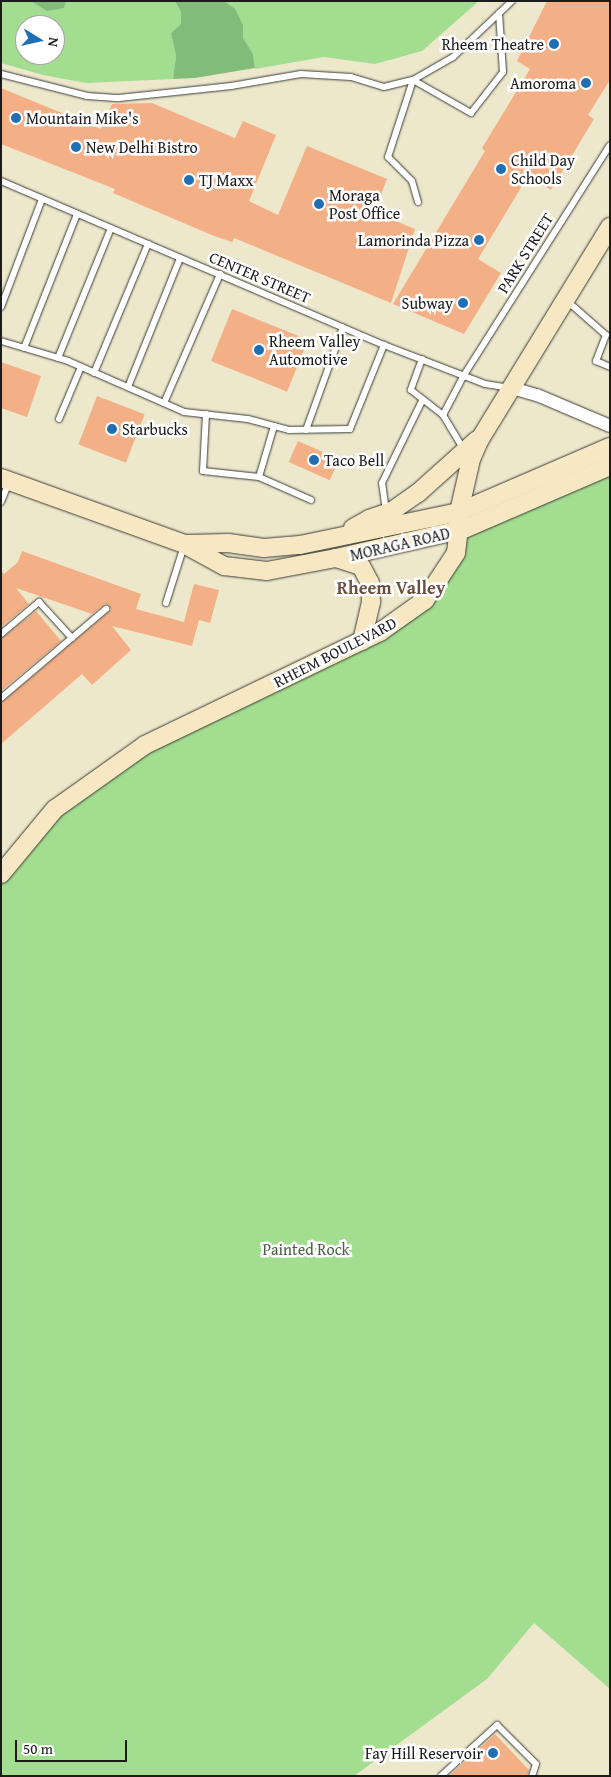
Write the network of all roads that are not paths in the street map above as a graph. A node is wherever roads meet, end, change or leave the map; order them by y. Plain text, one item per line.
1 (512, 1) edge
2 (500, 13) junction
3 (1, 74) edge
4 (413, 80) junction
5 (610, 145) edge
6 (2, 184) edge
7 (42, 199) junction
8 (418, 202) dead end
9 (77, 214) junction
10 (610, 227) edge
11 (111, 228) junction
12 (148, 244) junction
13 (180, 258) junction
14 (220, 274) junction
15 (565, 300) junction
16 (1, 307) edge
17 (343, 327) junction
18 (1, 341) edge
19 (384, 345) junction
20 (24, 348) junction
21 (58, 358) junction
22 (422, 359) junction
23 (81, 367) junction
24 (610, 367) edge
25 (94, 373) junction
26 (464, 375) junction
27 (128, 387) junction
28 (512, 388) junction
29 (423, 399) junction
30 (164, 403) junction
31 (206, 414) junction
32 (443, 415) junction
33 (59, 419) dead end
34 (274, 426) junction
35 (610, 426) edge
36 (306, 430) junction
37 (480, 439) junction
38 (610, 447) edge
39 (465, 450) junction
40 (610, 466) edge
41 (259, 477) junction
42 (5, 479) edge
43 (311, 500) dead end
44 (1, 502) edge
45 (459, 512) junction
46 (386, 513) junction
47 (460, 530) junction
48 (338, 537) junction
49 (184, 544) junction
50 (336, 558) junction
51 (166, 603) dead end
52 (106, 609) dead end
53 (1, 634) edge
54 (72, 638) junction
55 (362, 641) junction
56 (1, 698) edge
57 (1, 874) edge
58 (441, 1776) edge
59 (532, 1776) edge

1 - 2 lane
2 - 4 lane
2 - 4 lane
3 - 4 lane
4 - 8 lane
5 - 26 lane, PARK STREET
6 - 7 lane, CENTER STREET
7 - 9 lane, CENTER STREET
7 - 16 lane
9 - 11 lane, CENTER STREET
9 - 20 lane
10 - 15 main road, RHEEM BOULEVARD
11 - 12 lane, CENTER STREET
11 - 21 lane
12 - 13 lane, CENTER STREET
12 - 25 lane
13 - 14 lane, CENTER STREET
13 - 27 lane
14 - 17 lane, CENTER STREET
14 - 30 lane
15 - 24 lane
15 - 28 main road, RHEEM BOULEVARD
17 - 19 lane, CENTER STREET
17 - 36 lane
18 - 20 lane
19 - 22 lane, CENTER STREET
19 - 36 lane
20 - 21 lane
21 - 23 lane
22 - 26 lane, CENTER STREET
22 - 29 lane
23 - 25 lane
23 - 33 lane
25 - 27 lane
26 - 28 lane, CENTER STREET
26 - 32 lane, PARK STREET
27 - 30 lane
28 - 35 street
28 - 37 main road, RHEEM BOULEVARD
29 - 32 lane
29 - 46 lane
30 - 31 lane
31 - 34 lane
31 - 41 lane
32 - 39 lane
34 - 36 lane
34 - 41 lane
37 - 39 main road
37 - 45 main road, RHEEM BOULEVARD
38 - 45 main road, MORAGA ROAD
39 - 46 main road
40 - 47 main road, MORAGA ROAD
41 - 43 lane
42 - 44 lane
42 - 49 main road, MORAGA ROAD
45 - 47 main road, RHEEM BOULEVARD
45 - 48 main road, MORAGA ROAD
46 - 48 main road
47 - 50 main road, MORAGA ROAD
47 - 55 main road, RHEEM BOULEVARD
48 - 49 main road, MORAGA ROAD
49 - 50 main road, MORAGA ROAD
49 - 51 lane
50 - 55 main road
52 - 54 lane
53 - 54 lane
54 - 56 lane
55 - 57 main road, RHEEM BOULEVARD
58 - 59 lane

